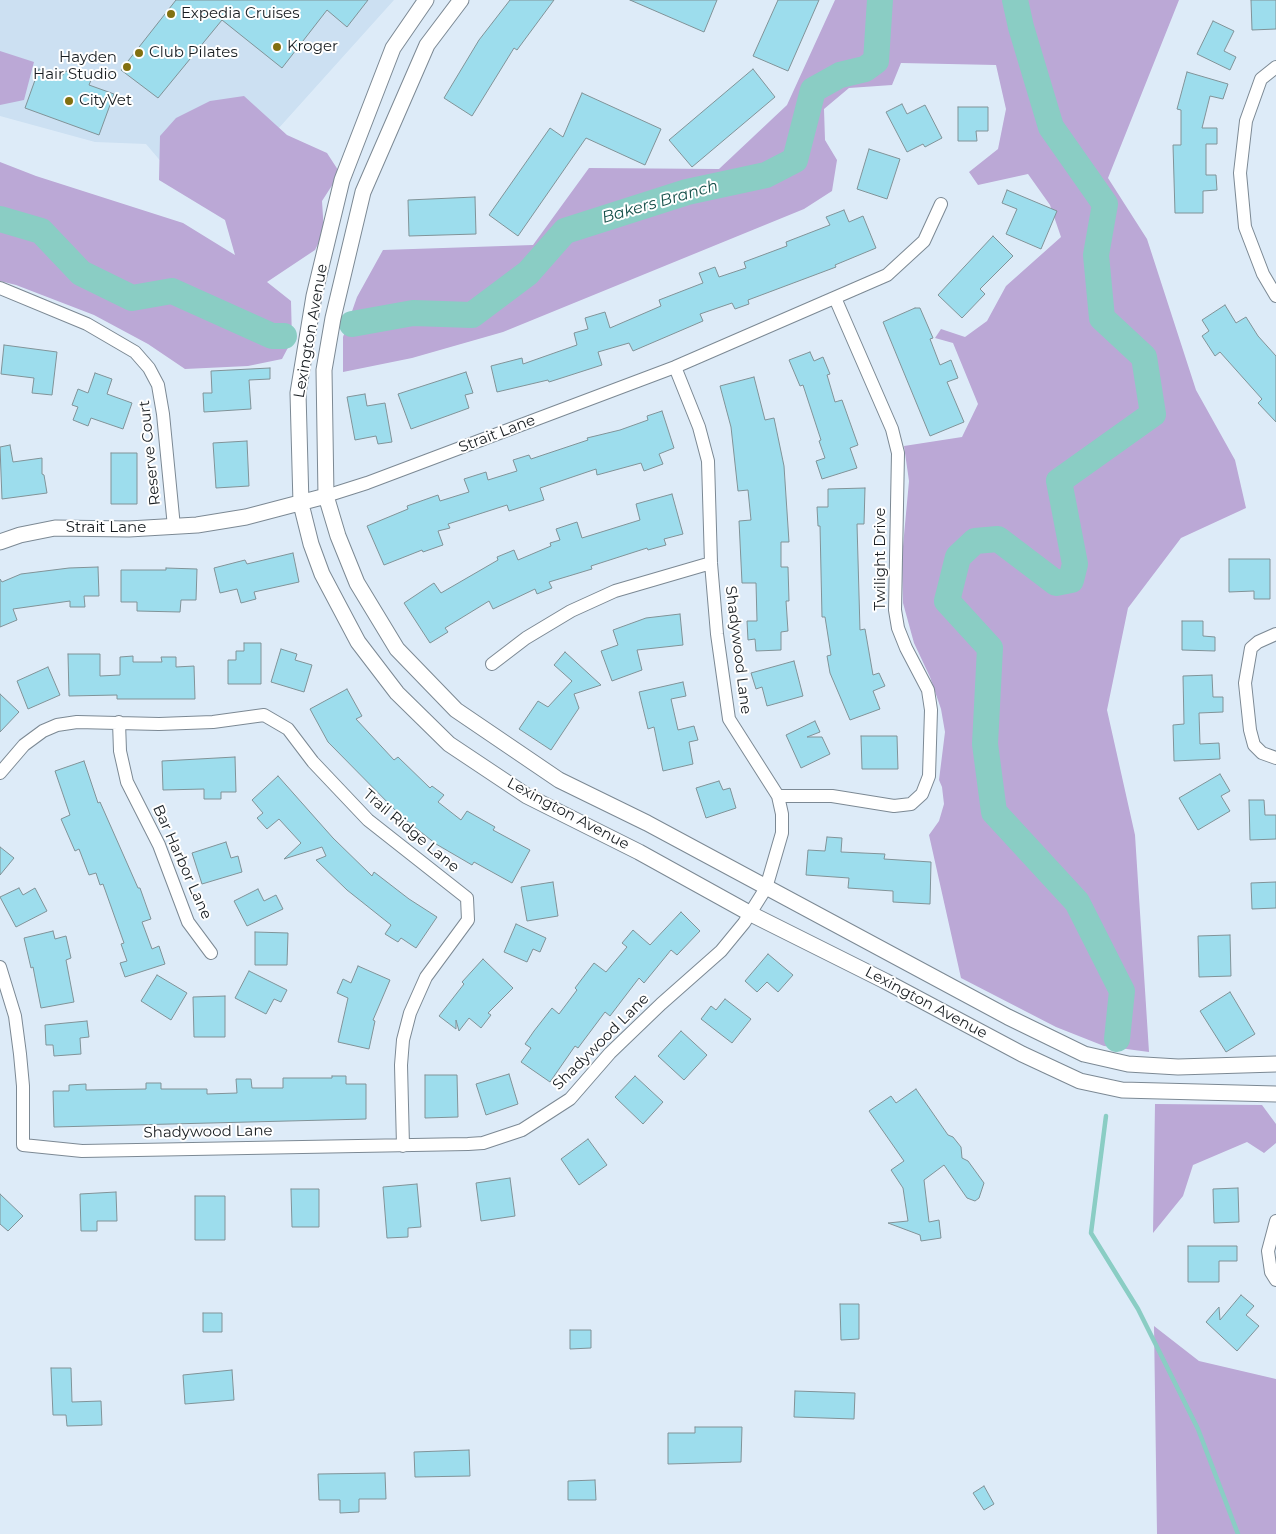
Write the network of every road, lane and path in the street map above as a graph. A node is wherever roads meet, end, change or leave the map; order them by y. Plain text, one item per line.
1 (426, 0) edge
2 (460, 0) edge
3 (1276, 67) edge
4 (941, 204) dead end
5 (0, 288) edge
6 (1276, 296) edge
7 (835, 298) junction
8 (675, 367) junction
9 (326, 496) junction
10 (301, 504) junction
11 (174, 527) junction
12 (0, 542) edge
13 (711, 563) junction
14 (1276, 634) edge
15 (492, 664) dead end
16 (119, 722) junction
17 (1276, 758) edge
18 (0, 773) edge
19 (778, 796) junction
20 (766, 888) junction
21 (751, 914) junction
22 (211, 953) dead end
23 (0, 966) edge
24 (1276, 1064) edge
25 (1276, 1094) edge
26 (403, 1146) junction
27 (1276, 1221) edge
28 (1276, 1280) edge

1 - 10 street, Lexington Avenue
2 - 9 street, Lexington Avenue
3 - 6 street
4 - 7 street, Strait Lane
5 - 11 street, Reserve Court
7 - 8 street, Strait Lane
7 - 19 street, Twilight Drive
8 - 9 street, Strait Lane
8 - 13 street, Shadywood Lane
9 - 10 street, Strait Lane
9 - 20 street, Lexington Avenue
10 - 11 street, Strait Lane
10 - 21 street, Lexington Avenue
11 - 12 street, Strait Lane
13 - 15 street
13 - 19 street, Shadywood Lane
14 - 17 street
16 - 18 street, Trail Ridge Lane
16 - 22 street, Bar Harbor Lane
16 - 26 street, Trail Ridge Lane
19 - 20 street, Shadywood Lane
20 - 21 street, Shadywood Lane
20 - 24 street, Lexington Avenue
21 - 25 street, Lexington Avenue
21 - 26 street, Shadywood Lane
23 - 26 street, Shadywood Lane
27 - 28 street

